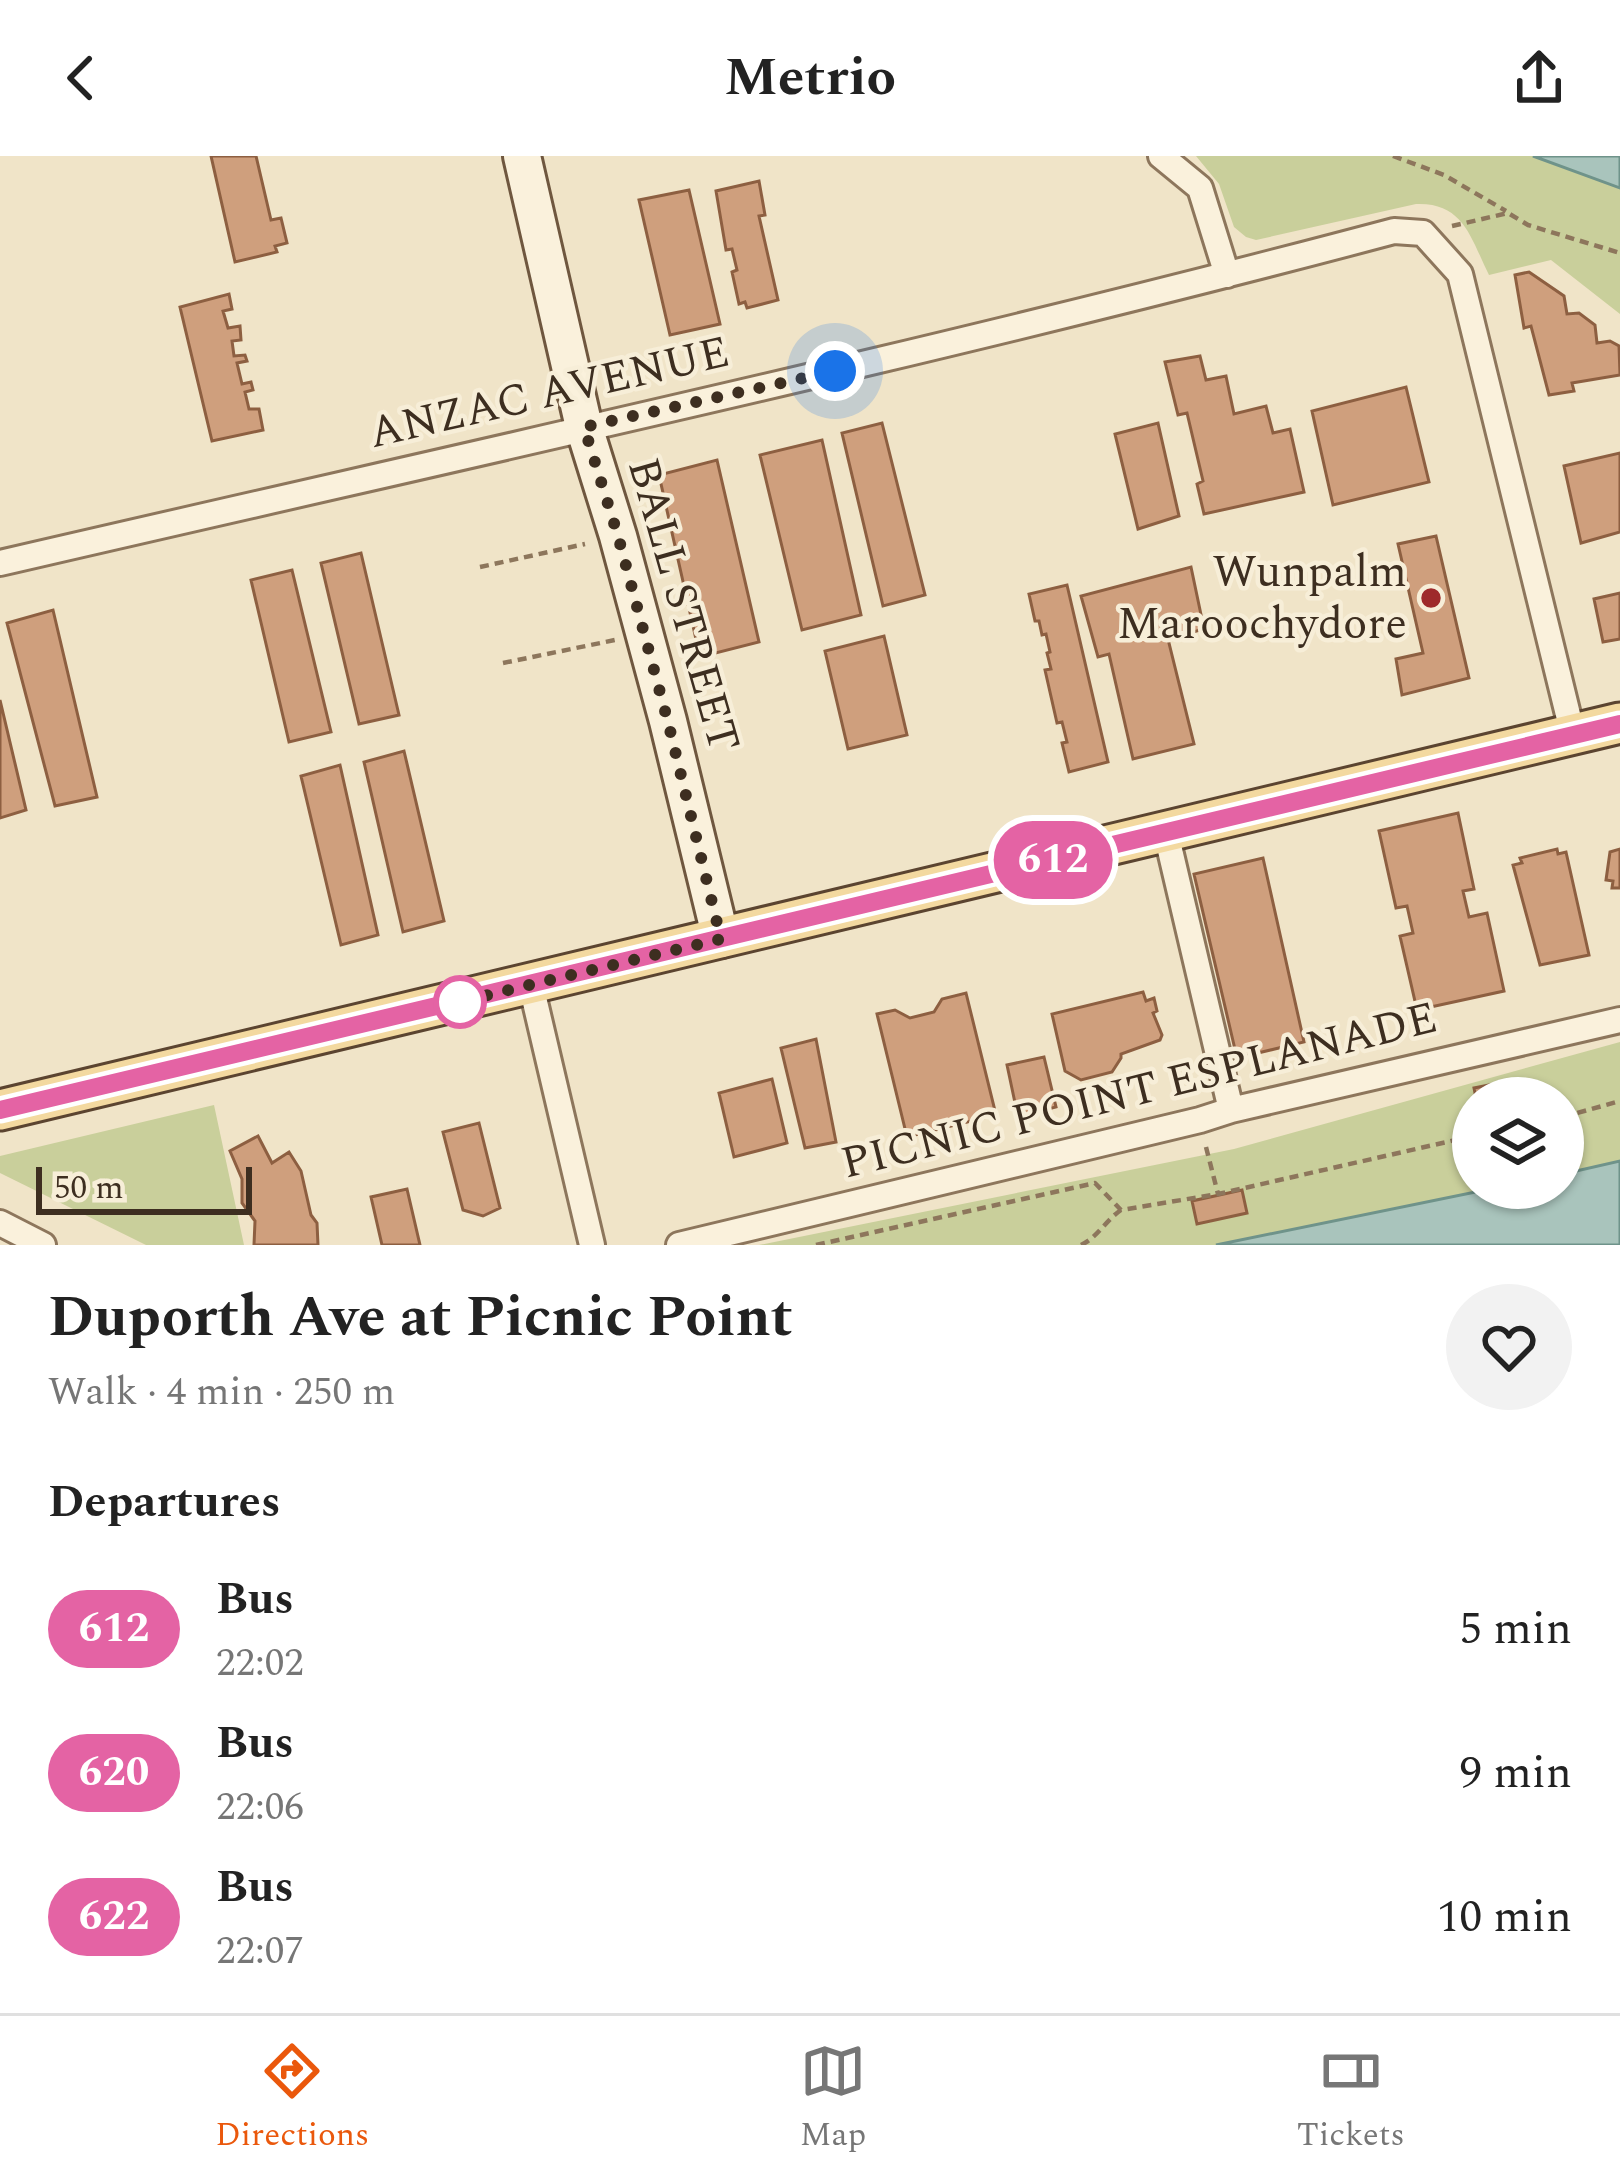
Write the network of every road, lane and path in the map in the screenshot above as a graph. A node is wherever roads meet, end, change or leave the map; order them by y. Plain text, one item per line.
1 (522, 156) edge
2 (1161, 156) edge
3 (1393, 156) edge
4 (1508, 213) junction
5 (1423, 233) junction
6 (1620, 254) edge
7 (1227, 275) junction
8 (584, 427) junction
9 (618, 536) junction
10 (0, 563) edge
11 (480, 567) dead end
12 (643, 632) junction
13 (503, 663) dead end
14 (1620, 723) edge
15 (1573, 735) junction
16 (1166, 833) junction
17 (721, 939) junction
18 (531, 985) junction
19 (1620, 1020) edge
20 (1620, 1101) edge
21 (0, 1110) edge
22 (1231, 1110) junction
23 (1584, 1111) edge
24 (1452, 1141) edge
25 (1121, 1210) junction
26 (0, 1223) edge
27 (43, 1245) edge
28 (592, 1245) edge
29 (679, 1245) edge
30 (816, 1245) edge
31 (1081, 1245) edge

1 - 8 main road, BALL STREET
2 - 7 street
3 - 4 path
4 - 5 path
4 - 6 path
5 - 7 street, ANZAC AVENUE
5 - 15 street
7 - 8 street, ANZAC AVENUE
8 - 9 main road, BALL STREET
8 - 10 street, ANZAC AVENUE
9 - 11 path
9 - 12 main road, BALL STREET
12 - 13 path
12 - 17 main road, BALL STREET
14 - 15 main road
15 - 16 main road
16 - 17 main road
16 - 22 street
17 - 18 main road
18 - 21 main road
18 - 28 street
19 - 22 street, PICNIC POINT ESPLANADE
20 - 23 path
22 - 29 street, PICNIC POINT ESPLANADE
24 - 25 path
25 - 30 path
25 - 31 path
26 - 27 street

